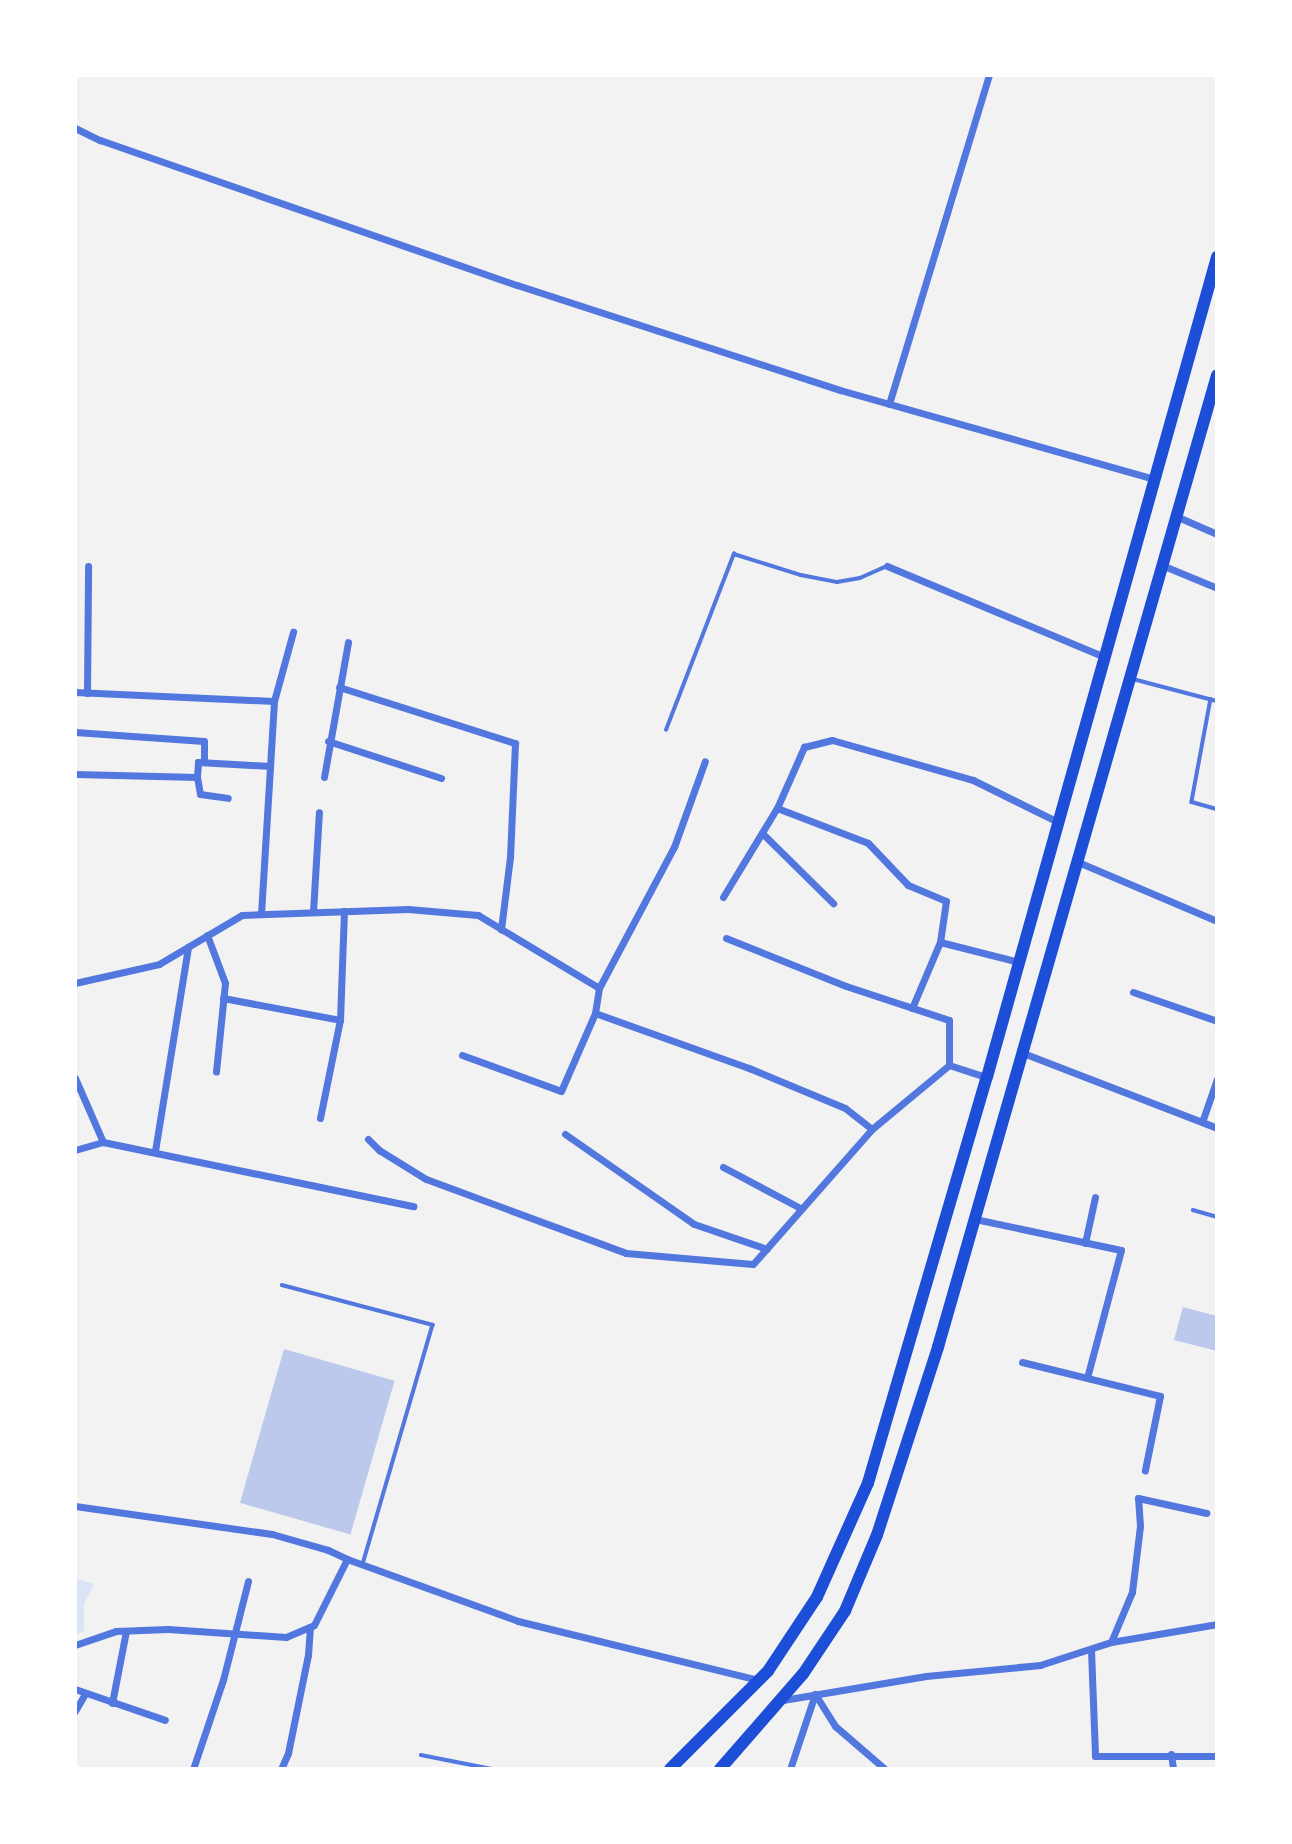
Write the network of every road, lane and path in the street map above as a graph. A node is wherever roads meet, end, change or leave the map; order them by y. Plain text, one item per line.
1 (989, 75) edge
2 (75, 128) edge
3 (1217, 257) edge
4 (1217, 375) edge
5 (1215, 391) edge
6 (889, 404) junction
7 (1156, 480) junction
8 (1178, 517) junction
9 (1217, 534) edge
10 (88, 566) dead end
11 (887, 566) joint
12 (1164, 566) junction
13 (1217, 589) edge
14 (293, 632) dead end
15 (348, 642) dead end
16 (1106, 657) junction
17 (1131, 679) junction
18 (339, 687) junction
19 (75, 692) edge
20 (87, 693) junction
21 (1211, 699) junction
22 (274, 701) junction
23 (1217, 701) edge
24 (666, 730) dead end
25 (75, 732) edge
26 (328, 741) junction
27 (705, 761) dead end
28 (204, 762) junction
29 (270, 766) junction
30 (75, 774) edge
31 (197, 777) junction
32 (324, 777) dead end
33 (441, 778) dead end
34 (228, 798) dead end
35 (777, 808) junction
36 (1217, 809) edge
37 (319, 812) dead end
38 (1058, 822) junction
39 (762, 833) junction
40 (1078, 862) junction
41 (723, 897) dead end
42 (832, 902) dead end
43 (344, 911) junction
44 (313, 912) junction
45 (261, 914) junction
46 (1217, 921) edge
47 (500, 929) junction
48 (207, 935) junction
49 (726, 938) dead end
50 (940, 942) junction
51 (188, 947) junction
52 (1019, 962) junction
53 (75, 983) edge
54 (599, 988) junction
55 (1133, 992) dead end
56 (223, 998) junction
57 (912, 1008) junction
58 (595, 1013) junction
59 (340, 1020) junction
60 (1217, 1021) edge
61 (1023, 1053) junction
62 (461, 1055) dead end
63 (949, 1065) junction
64 (216, 1072) dead end
65 (75, 1077) edge
66 (987, 1077) junction
67 (1217, 1079) edge
68 (320, 1118) dead end
69 (1202, 1122) junction
70 (1217, 1128) edge
71 (872, 1129) junction
72 (565, 1134) dead end
73 (368, 1139) dead end
74 (103, 1142) junction
75 (75, 1150) edge
76 (155, 1151) junction
77 (723, 1167) dead end
78 (1095, 1197) dead end
79 (413, 1206) dead end
80 (802, 1209) junction
81 (1193, 1210) dead end
82 (1217, 1217) edge
83 (975, 1219) junction
84 (1085, 1243) junction
85 (766, 1249) junction
86 (282, 1285) dead end
87 (1022, 1362) dead end
88 (1087, 1378) junction
89 (1146, 1469) dead end
90 (75, 1506) edge
91 (1206, 1513) dead end
92 (347, 1559) junction
93 (363, 1564) junction
94 (248, 1581) dead end
95 (1217, 1624) edge
96 (310, 1627) junction
97 (126, 1631) junction
98 (235, 1634) junction
99 (1111, 1642) junction
100 (75, 1644) edge
101 (1091, 1650) junction
102 (758, 1680) junction
103 (75, 1689) edge
104 (815, 1694) junction
105 (85, 1695) junction
106 (782, 1700) junction
107 (112, 1703) junction
108 (75, 1711) edge
109 (164, 1720) dead end
110 (1171, 1754) junction
111 (421, 1755) dead end
112 (1217, 1756) edge
113 (193, 1769) edge
114 (281, 1769) edge
115 (492, 1769) edge
116 (670, 1769) edge
117 (720, 1769) edge
118 (790, 1769) edge
119 (885, 1769) edge
120 (1173, 1769) edge

1 - 6 street
2 - 6 street
3 - 7 highway
4 - 5 highway
5 - 8 highway
6 - 7 street
7 - 16 highway
8 - 9 street
8 - 12 highway
10 - 20 street
11 - 16 street
11 - 24 lane
12 - 13 street
12 - 17 highway
14 - 22 street
15 - 18 street
16 - 38 highway
17 - 21 lane
17 - 40 highway
18 - 26 street
18 - 47 street
19 - 20 street
20 - 22 street
21 - 23 lane
21 - 36 lane
22 - 29 street
25 - 28 street
26 - 32 street
26 - 33 street
27 - 54 street
28 - 29 street
28 - 31 street
29 - 45 street
30 - 31 street
31 - 34 street
35 - 38 street
35 - 39 street
35 - 50 street
37 - 44 street
38 - 52 highway
39 - 41 street
39 - 42 street
40 - 46 street
40 - 61 highway
43 - 44 street
43 - 47 street
43 - 59 street
44 - 45 street
45 - 48 street
47 - 54 street
48 - 51 street
48 - 56 street
49 - 57 street
50 - 52 street
50 - 57 street
51 - 53 street
51 - 76 street
52 - 66 highway
54 - 58 street
55 - 60 street
56 - 59 street
56 - 64 street
57 - 63 street
58 - 62 street
58 - 71 street
59 - 68 street
61 - 69 street
61 - 83 highway
63 - 66 street
63 - 71 street
65 - 74 street
66 - 102 highway
67 - 69 street
69 - 70 street
71 - 80 street
72 - 85 street
73 - 85 street
74 - 75 street
74 - 76 street
76 - 79 street
77 - 80 street
78 - 84 street
80 - 85 street
81 - 82 lane
83 - 84 street
83 - 106 highway
84 - 88 street
86 - 93 lane
87 - 88 street
88 - 89 street
90 - 92 street
91 - 99 street
92 - 93 street
92 - 96 street
93 - 102 street
94 - 98 street
95 - 99 street
96 - 98 street
96 - 114 street
97 - 98 street
97 - 100 street
97 - 107 street
98 - 113 street
99 - 101 street
101 - 104 street
101 - 110 street
102 - 116 highway
103 - 105 street
104 - 106 street
104 - 118 street
104 - 119 street
105 - 107 street
105 - 108 street
106 - 117 highway
107 - 109 street
110 - 112 street
110 - 120 street
111 - 115 lane

